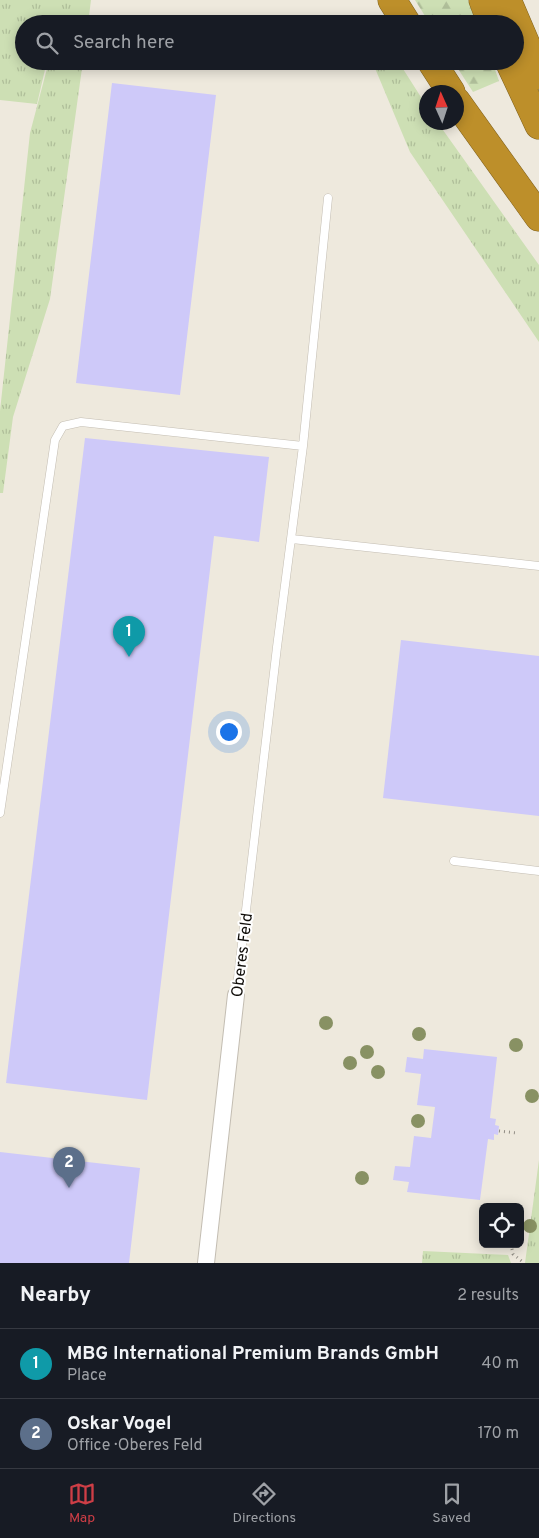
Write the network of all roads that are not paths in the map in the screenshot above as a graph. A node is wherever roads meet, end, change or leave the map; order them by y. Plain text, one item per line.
1 (392, 0) edge
2 (483, 0) edge
3 (507, 0) edge
4 (401, 15) edge
5 (489, 15) edge
6 (513, 15) edge
7 (524, 40) edge
8 (437, 70) edge
9 (513, 70) edge
10 (539, 75) edge
11 (446, 85) edge
12 (464, 112) edge
13 (539, 125) edge
14 (328, 198) dead end
15 (539, 217) edge
16 (303, 446) junction
17 (292, 539) junction
18 (539, 566) edge
19 (0, 813) edge
20 (454, 861) dead end
21 (539, 871) edge
22 (236, 995) joint
23 (206, 1263) edge

1 - 4 highway
2 - 5 highway
3 - 6 highway
7 - 10 highway
8 - 11 highway
9 - 13 highway
12 - 15 highway
14 - 16 lane, Oberes Feld
16 - 17 lane, Oberes Feld
16 - 19 lane
17 - 18 lane
17 - 22 lane, Oberes Feld
20 - 21 lane
22 - 23 street, Oberes Feld

